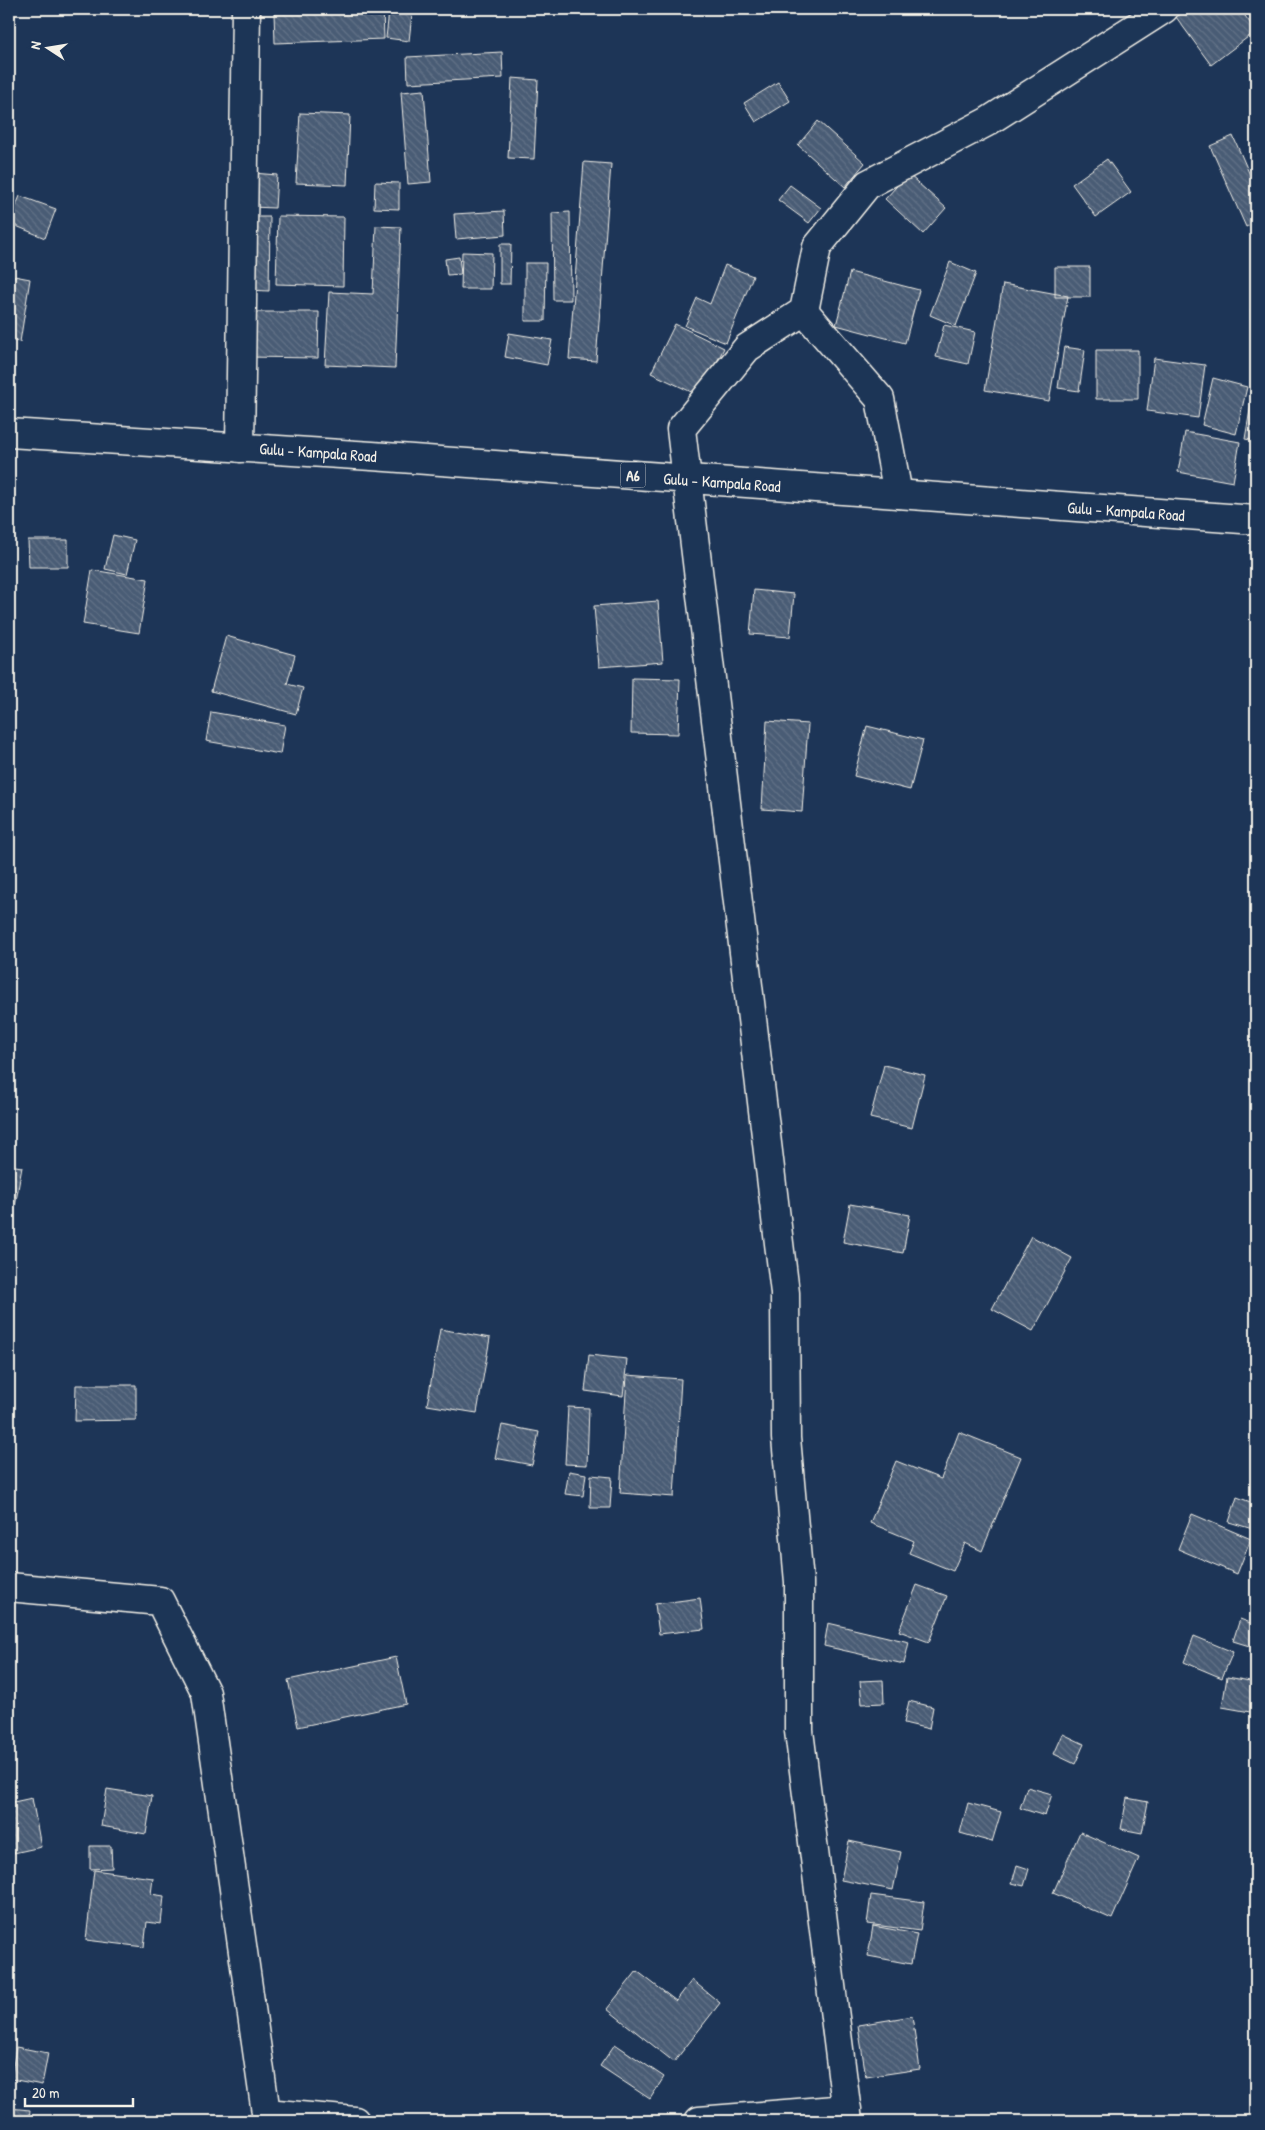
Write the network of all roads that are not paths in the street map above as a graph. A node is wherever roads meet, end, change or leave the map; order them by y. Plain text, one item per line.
1 (246, 9) edge
2 (1164, 9) edge
3 (804, 311) junction
4 (9, 433) edge
5 (240, 448) junction
6 (686, 479) junction
7 (898, 494) junction
8 (1256, 520) edge
9 (9, 1587) edge
10 (848, 2115) edge
11 (355, 2121) edge
12 (699, 2121) edge

1 - 5 street
2 - 3 street
3 - 6 street
3 - 7 street
4 - 5 street, Gulu - Kampala Road / A6
5 - 6 street, Gulu - Kampala Road / A6
6 - 7 street, Gulu - Kampala Road / A6
6 - 10 street
7 - 8 street, Gulu - Kampala Road / A6
9 - 11 street
10 - 12 street

